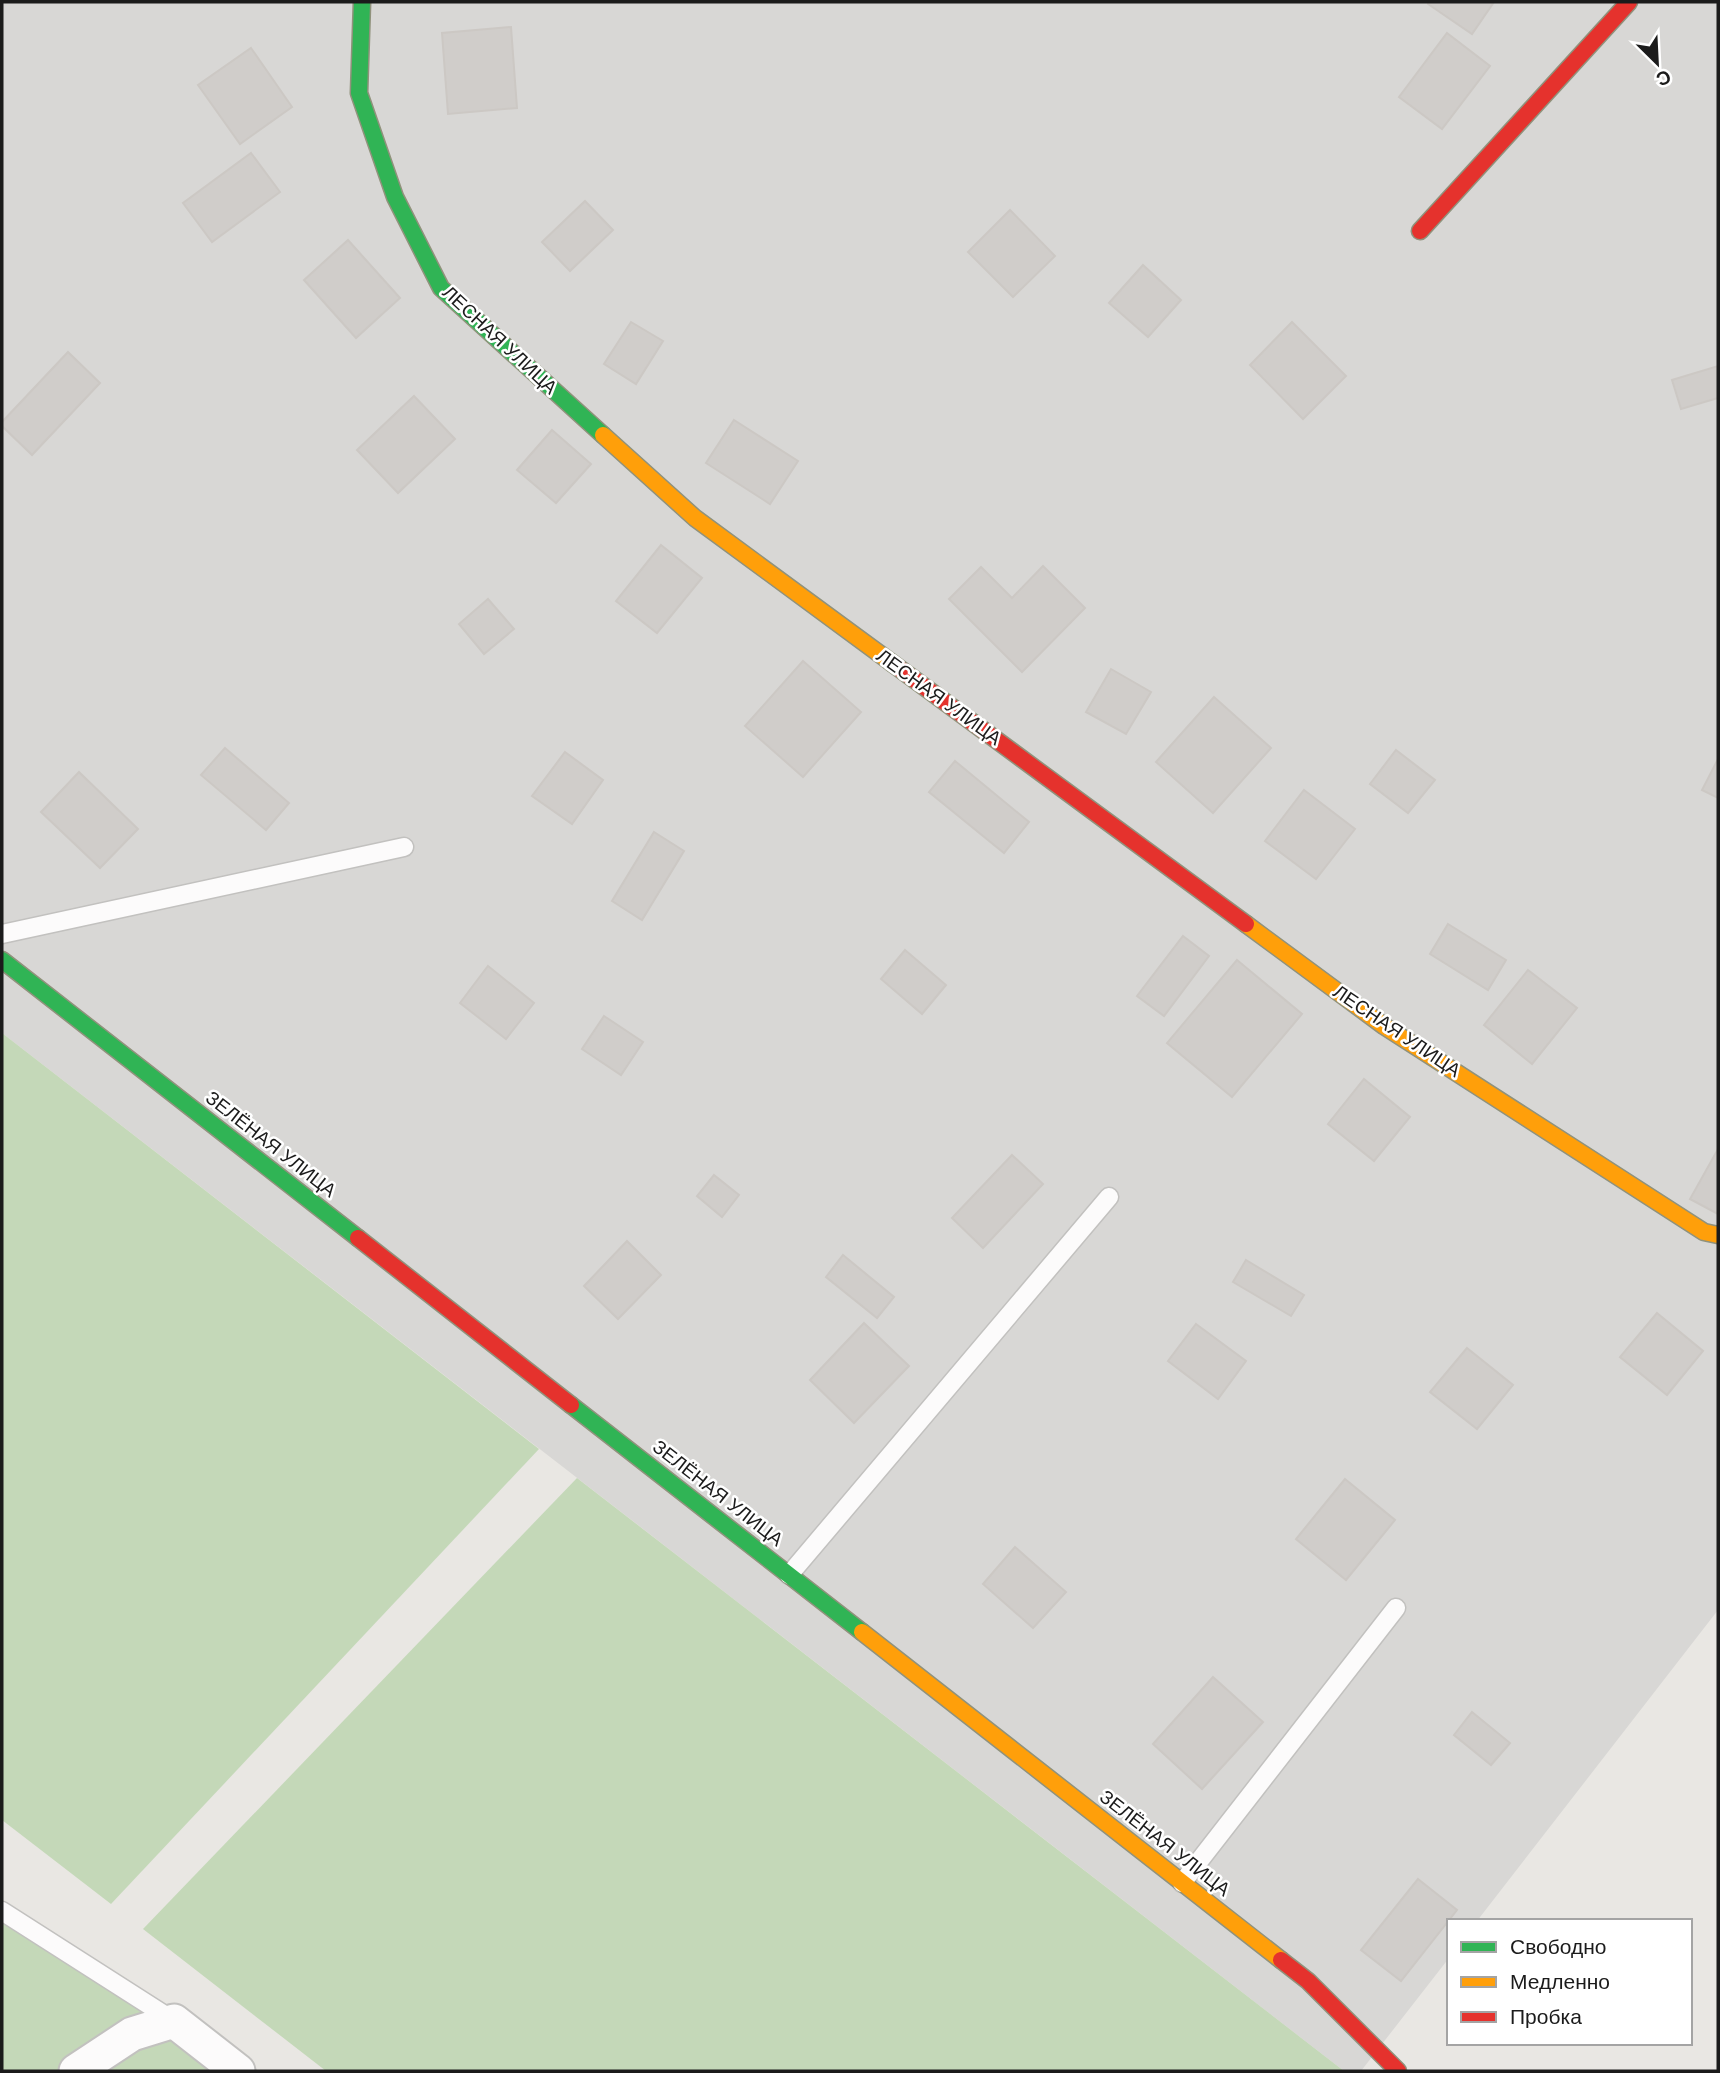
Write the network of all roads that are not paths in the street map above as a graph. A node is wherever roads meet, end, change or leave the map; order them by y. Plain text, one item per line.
1 (362, 2) edge
2 (1629, 2) edge
3 (1420, 231) dead end
4 (404, 847) dead end
5 (2, 934) edge
6 (2, 960) edge
7 (1109, 1197) dead end
8 (1718, 1235) edge
9 (789, 1575) junction
10 (1396, 1608) dead end
11 (1182, 1883) junction
12 (2, 1910) edge
13 (174, 2021) junction
14 (76, 2071) edge
15 (238, 2071) edge
16 (1398, 2071) edge

1 - 8 street, ЛЕСНАЯ УЛИЦА
2 - 3 street
4 - 5 lane
6 - 9 street, ЗЕЛЁНАЯ УЛИЦА
7 - 9 lane
9 - 11 street, ЗЕЛЁНАЯ УЛИЦА
10 - 11 lane
11 - 16 street, ЗЕЛЁНАЯ УЛИЦА
12 - 13 lane
13 - 14 street
13 - 15 street

